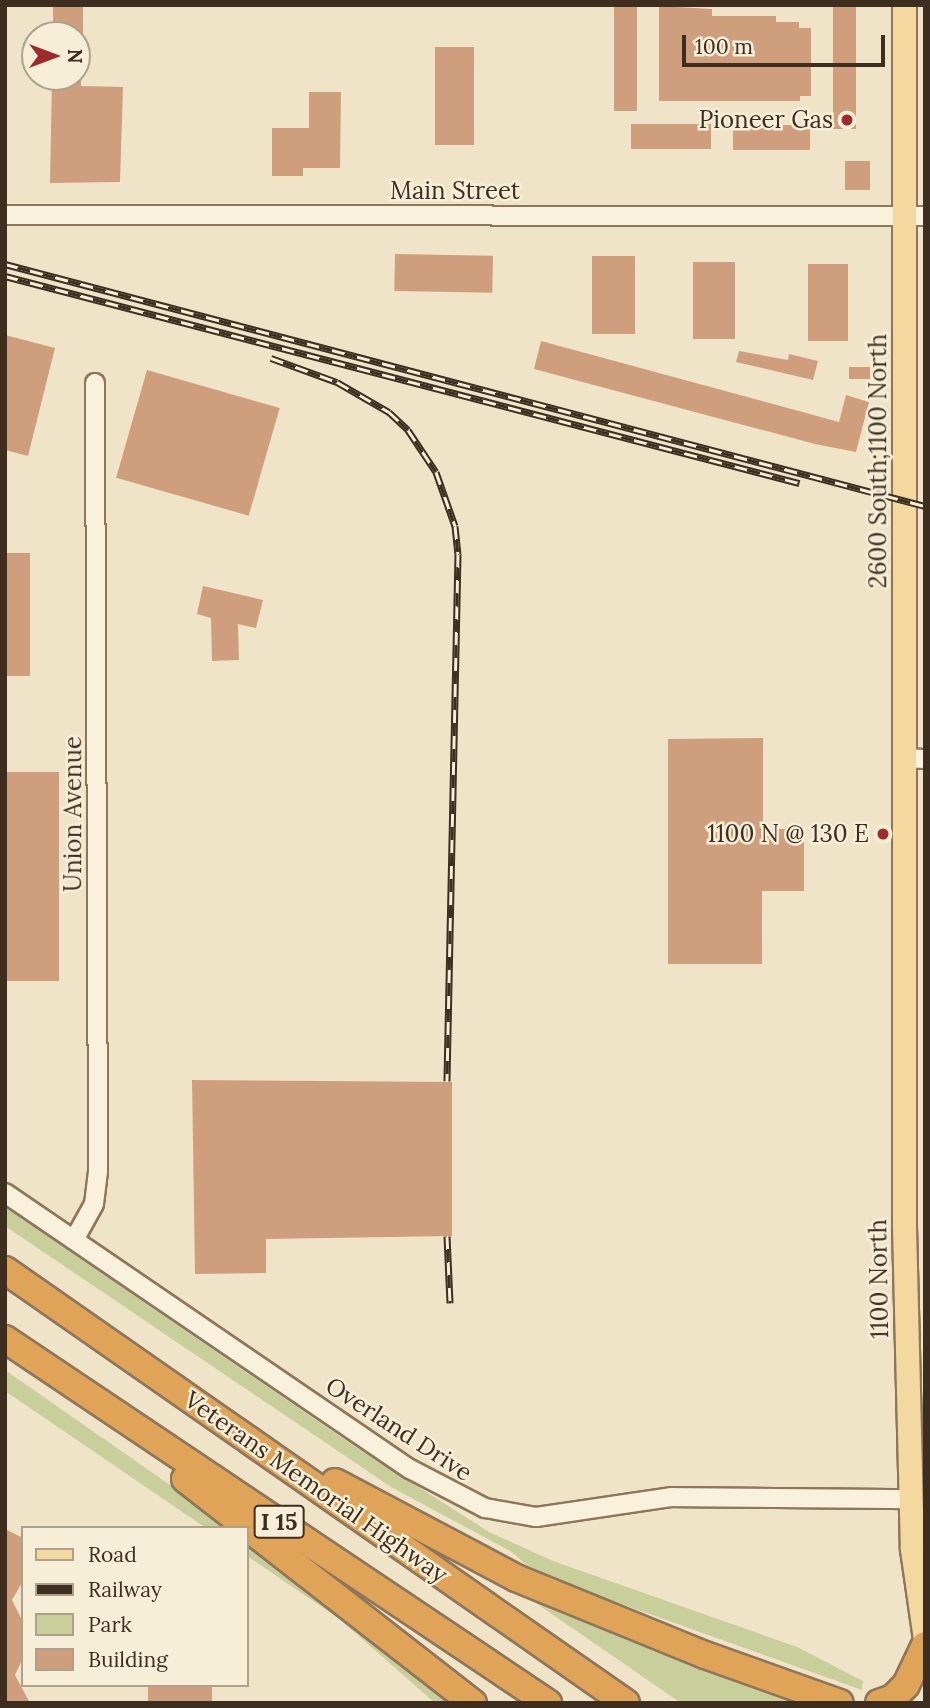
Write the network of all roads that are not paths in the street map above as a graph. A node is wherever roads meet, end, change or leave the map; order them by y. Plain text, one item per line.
1 (904, 5) edge
2 (5, 215) edge
3 (915, 216) edge
4 (95, 383) dead end
5 (914, 758) edge
6 (904, 917) joint
7 (5, 1193) edge
8 (74, 1240) junction
9 (5, 1270) edge
10 (8, 1341) edge
11 (237, 1432) junction
12 (910, 1499) junction
13 (246, 1526) edge
14 (248, 1528) edge
15 (925, 1639) edge
16 (925, 1645) edge
17 (842, 1702) edge
18 (473, 1703) edge
19 (548, 1703) edge
20 (626, 1703) edge
21 (879, 1703) edge

1 - 3 main road, 2600 South;1100 North
2 - 3 street, Main Street
3 - 5 main road, 2600 South;1100 North
4 - 8 street, Union Avenue
5 - 6 main road, 2600 South;1100 North
6 - 12 main road, 1100 North
7 - 8 street, Overland Drive
8 - 12 street, Overland Drive
9 - 11 highway, Veterans Memorial Highway / I 15
10 - 13 highway
10 - 19 highway, Veterans Memorial Highway / I 15
11 - 17 highway
11 - 20 highway, Veterans Memorial Highway / I 15
12 - 15 main road, 1100 North
14 - 18 highway
16 - 21 highway

